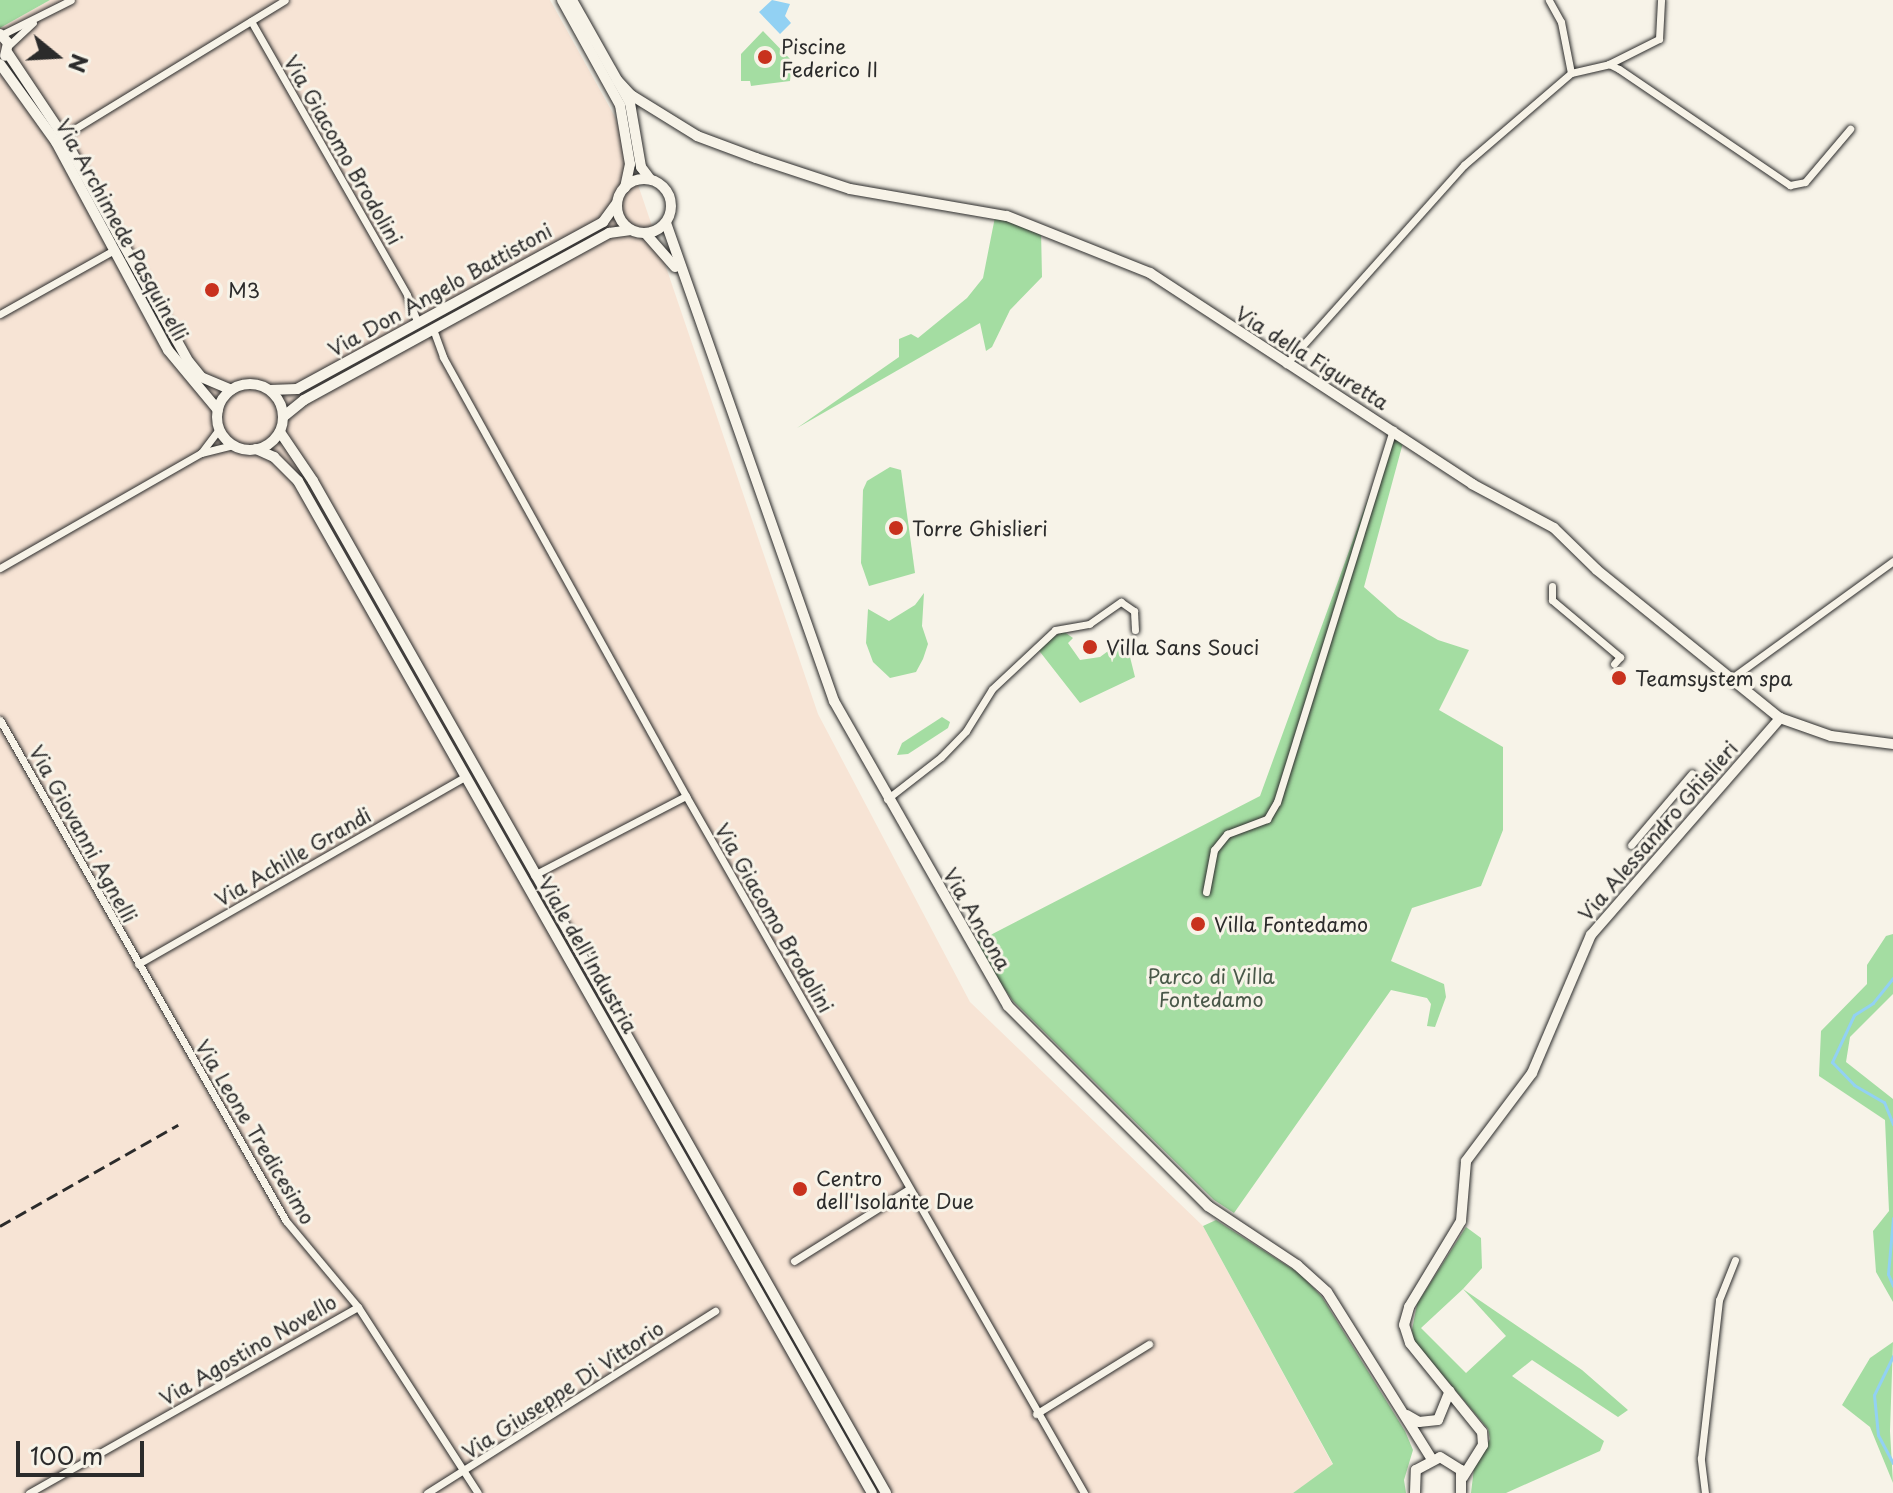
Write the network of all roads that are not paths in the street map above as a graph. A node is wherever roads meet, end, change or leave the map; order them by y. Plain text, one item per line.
1 (71, 0) edge
2 (285, 0) edge
3 (562, 0) edge
4 (572, 0) edge
5 (1549, 0) edge
6 (1661, 0) edge
7 (38, 19) junction
8 (251, 21) junction
9 (1, 35) edge
10 (4, 55) edge
11 (1609, 64) junction
12 (1571, 73) junction
13 (617, 80) junction
14 (1850, 129) dead end
15 (63, 136) junction
16 (650, 179) junction
17 (625, 187) junction
18 (617, 203) junction
19 (666, 223) junction
20 (631, 230) junction
21 (646, 234) junction
22 (114, 250) junction
23 (692, 301) junction
24 (0, 314) edge
25 (421, 319) junction
26 (428, 332) junction
27 (1285, 366) junction
28 (231, 390) junction
29 (270, 390) junction
30 (218, 410) junction
31 (283, 417) junction
32 (219, 429) junction
33 (1393, 430) junction
34 (280, 432) junction
35 (233, 445) junction
36 (256, 449) junction
37 (201, 453) junction
38 (1893, 561) edge
39 (0, 568) edge
40 (1552, 586) dead end
41 (1135, 630) dead end
42 (1614, 664) dead end
43 (1733, 677) junction
44 (1780, 718) junction
45 (0, 720) edge
46 (1893, 744) edge
47 (1692, 773) dead end
48 (465, 777) junction
49 (686, 796) junction
50 (887, 799) junction
51 (1631, 845) dead end
52 (534, 875) junction
53 (1206, 892) dead end
54 (138, 964) junction
55 (909, 1189) junction
56 (1735, 1260) dead end
57 (794, 1261) dead end
58 (358, 1307) junction
59 (715, 1311) dead end
60 (1149, 1344) dead end
61 (1450, 1391) junction
62 (1403, 1412) junction
63 (1036, 1414) junction
64 (1414, 1432) junction
65 (1478, 1453) junction
66 (1431, 1458) junction
67 (1450, 1459) junction
68 (1420, 1465) junction
69 (464, 1472) junction
70 (1463, 1477) junction
71 (29, 1493) edge
72 (427, 1493) edge
73 (478, 1493) edge
74 (872, 1493) edge
75 (886, 1493) edge
76 (1084, 1493) edge
77 (1415, 1493) edge
78 (1461, 1493) edge
79 (1705, 1493) edge

1 - 7 street
2 - 8 street
3 - 17 main road
4 - 13 main road, Via Ancona
5 - 12 street
6 - 11 street
7 - 9 street
7 - 10 street
8 - 15 street
8 - 25 street, Via Giacomo Brodolini
9 - 10 main road, Via Archimede Pasquinelli
10 - 15 main road, Via Archimede Pasquinelli
10 - 22 main road, Via Archimede Pasquinelli
11 - 12 street
11 - 14 street
12 - 27 street
13 - 16 main road, Via Ancona
13 - 27 main road, Via della Figuretta
15 - 28 main road, Via Archimede Pasquinelli
16 - 17 main road
16 - 19 main road, Via Ancona
17 - 18 main road
18 - 20 main road
18 - 25 main road, Via Don Angelo Battistoni
19 - 21 main road
19 - 23 main road, Via Ancona
20 - 21 main road
20 - 26 main road, Via Don Angelo Battistoni
21 - 23 main road, Via Ancona
22 - 24 street
22 - 30 main road, Via Archimede Pasquinelli
23 - 50 main road, Via Ancona
25 - 29 main road, Via Don Angelo Battistoni
26 - 31 main road, Via Don Angelo Battistoni
26 - 49 street, Via Giacomo Brodolini
27 - 33 main road, Via della Figuretta
28 - 29 main road, Via Don Angelo Battistoni
28 - 30 main road
29 - 31 main road
30 - 32 main road
31 - 34 main road
32 - 35 main road
32 - 37 street
33 - 43 main road, Via della Figuretta
33 - 53 street
34 - 36 main road
34 - 52 main road, Viale dell'Industria
35 - 36 main road
35 - 37 street
36 - 48 main road, Viale dell'Industria
37 - 39 street
38 - 43 street
40 - 42 street
41 - 50 street
43 - 44 main road, Via della Figuretta
44 - 46 main road, Via della Figuretta
44 - 61 main road, Via Alessandro Ghislieri
45 - 54 street, Via Giovanni Agnelli
47 - 51 street
48 - 54 street, Via Achille Grandi
48 - 74 main road, Viale dell'Industria
49 - 52 street, Viale dell'Industria
49 - 55 street, Via Giacomo Brodolini
50 - 62 main road, Via Ancona
52 - 75 main road, Viale dell'Industria
54 - 58 street, Via Leone Tredicesimo
55 - 57 street
55 - 63 street, Via Giacomo Brodolini
56 - 79 street
58 - 69 street, Via Leone Tredicesimo
58 - 71 street, Via Agostino Novello
59 - 69 street, Via Giuseppe Di Vittorio
60 - 63 street
61 - 62 main road
61 - 65 main road, Via Alessandro Ghislieri
62 - 64 main road, Via Ancona
63 - 76 street, Via Giacomo Brodolini
64 - 66 main road, Via Ancona
64 - 68 main road, Via Ancona
65 - 67 main road
65 - 70 main road
66 - 67 main road
66 - 68 main road
67 - 70 main road
68 - 77 main road, Via Ancona
69 - 72 street, Via Giuseppe Di Vittorio
69 - 73 street, Via Leone Tredicesimo
70 - 78 main road

